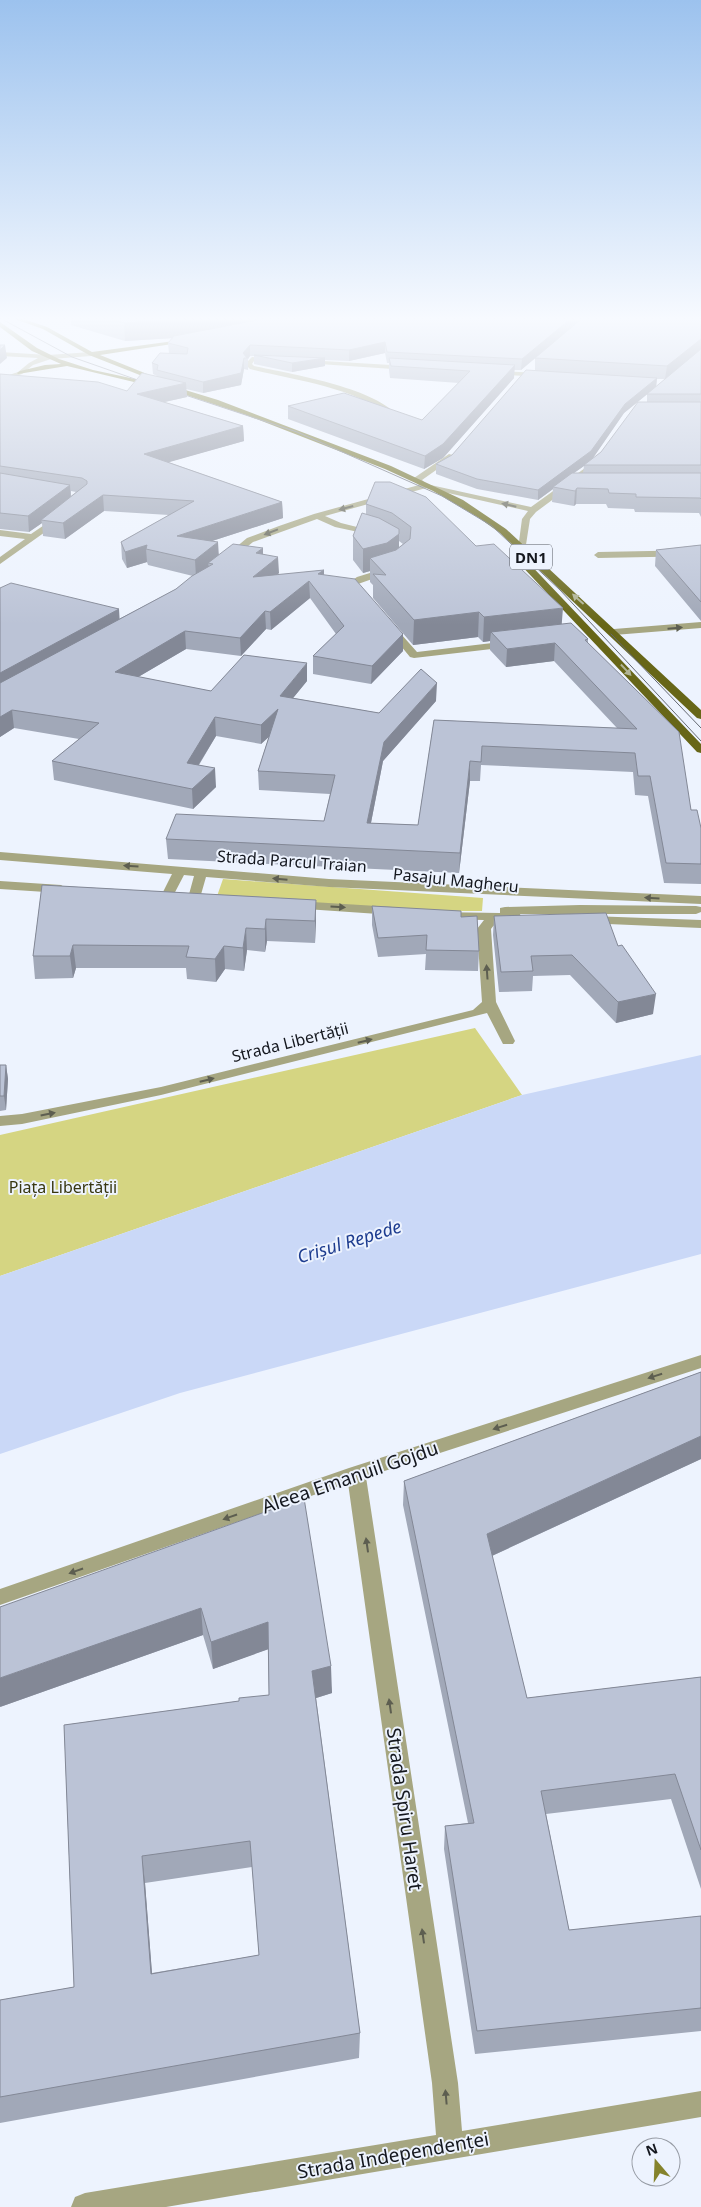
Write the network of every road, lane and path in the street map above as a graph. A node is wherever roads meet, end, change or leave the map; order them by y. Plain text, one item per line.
1 (263, 419) edge
2 (460, 446) edge
3 (604, 449) edge
4 (567, 484) junction
5 (586, 484) edge
6 (424, 485) junction
7 (441, 493) junction
8 (533, 510) junction
9 (68, 511) edge
10 (317, 516) junction
11 (0, 533) edge
12 (33, 537) junction
13 (382, 537) edge
14 (522, 549) junction
15 (701, 552) edge
16 (598, 555) dead end
17 (0, 561) edge
18 (219, 565) edge
19 (394, 567) edge
20 (369, 601) edge
21 (382, 617) edge
22 (701, 626) edge
23 (614, 632) junction
24 (593, 634) junction
25 (574, 636) edge
26 (518, 643) edge
27 (701, 716) edge
28 (701, 750) edge
29 (0, 856) edge
30 (180, 870) junction
31 (201, 872) junction
32 (329, 883) junction
33 (0, 885) edge
34 (79, 891) edge
35 (194, 898) junction
36 (208, 899) edge
37 (701, 900) edge
38 (283, 904) edge
39 (580, 908) junction
40 (701, 910) edge
41 (408, 912) edge
42 (500, 917) junction
43 (701, 924) edge
44 (489, 1002) junction
45 (508, 1041) dead end
46 (0, 1121) edge
47 (701, 1361) edge
48 (356, 1474) junction
49 (0, 1597) edge
50 (701, 2104) edge
51 (450, 2146) junction
52 (85, 2207) edge

1 - 6 main road, DN1
2 - 6 street
3 - 4 street
4 - 5 street
4 - 8 street
6 - 7 main road, DN1
8 -> 6 street
6 -> 10 street
7 - 14 main road, DN1
7 - 24 main road, DN1
8 - 14 street
9 - 12 street
10 - 13 street
10 -> 18 street
11 - 12 street
12 - 17 street
23 -> 14 main road, DN1
15 - 16 street
19 - 20 street
21 - 26 street
23 -> 22 street
23 - 27 main road, DN1
24 - 25 street
24 -> 28 main road, DN1
30 -> 29 street, Strada Parcul Traian
30 - 31 street, Strada Parcul Traian
30 - 35 street
32 -> 31 street, Strada Parcul Traian
31 - 35 street
37 -> 32 street, Strada Parcul Traian
32 - 39 street, Pasajul Magheru
33 - 34 street
35 - 36 street
38 -> 41 street
39 - 40 street, Pasajul Magheru
39 - 42 street, Pasajul Magheru
42 - 43 street
44 -> 42 street
44 - 45 street
46 -> 44 street, Strada Libertății
47 -> 48 street, Aleea Emanuil Gojdu
48 -> 49 street, Aleea Emanuil Gojdu
51 -> 48 street, Strada Spiru Haret
50 - 51 street, Strada Independenței
51 - 52 street, Strada Independenței

